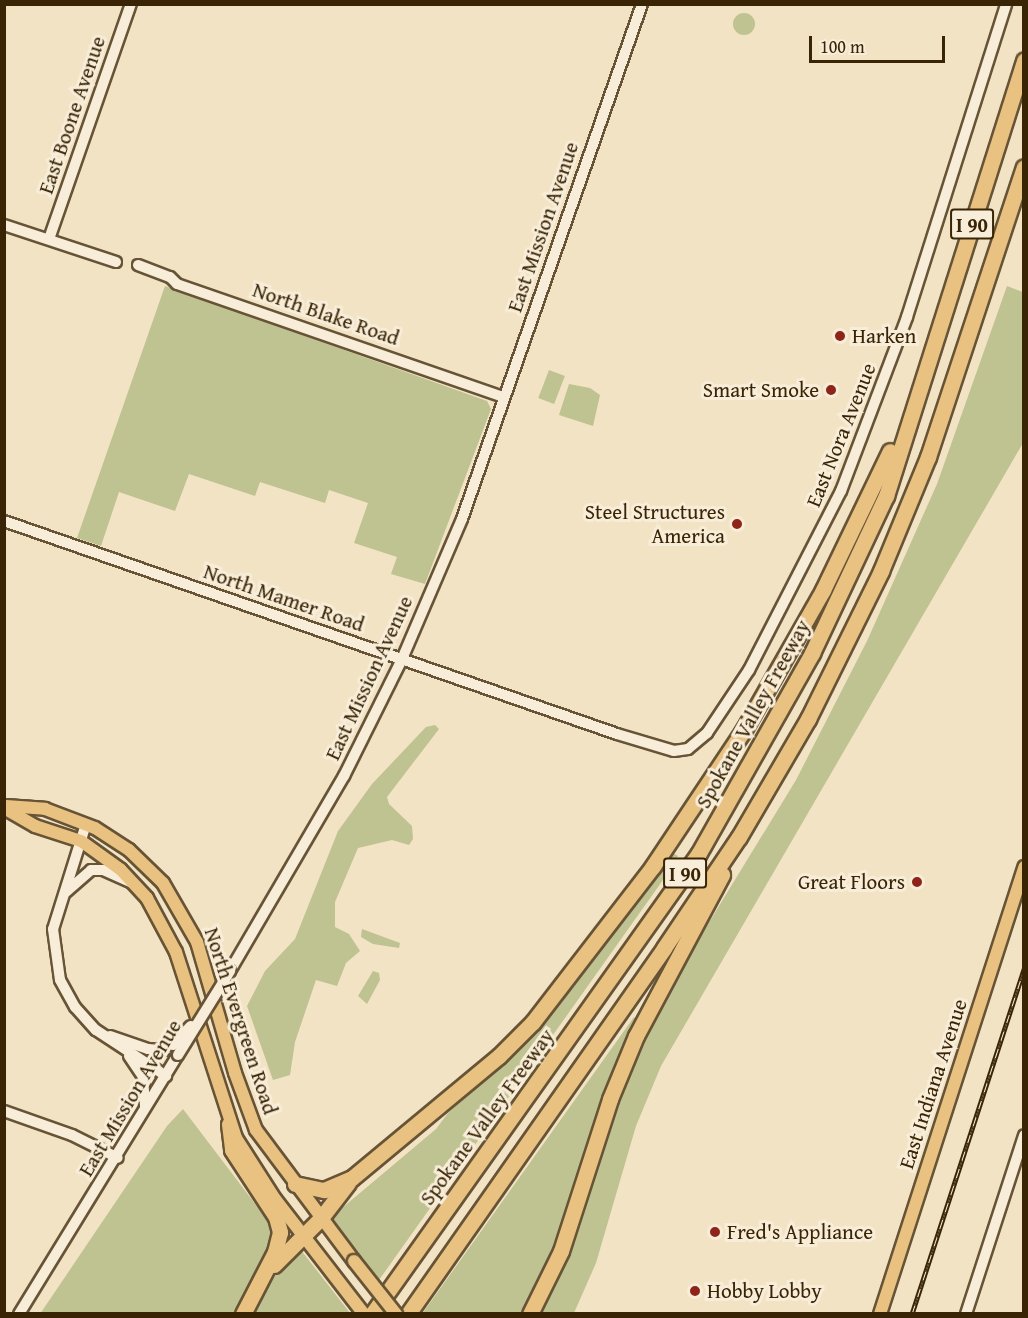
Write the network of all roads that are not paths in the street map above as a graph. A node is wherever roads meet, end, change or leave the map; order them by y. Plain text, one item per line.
1 (132, 4) edge
2 (642, 4) edge
3 (1006, 4) edge
4 (1023, 60) edge
5 (1023, 167) edge
6 (4, 225) edge
7 (49, 239) junction
8 (116, 262) dead end
9 (138, 265) dead end
10 (918, 387) junction
11 (504, 397) junction
12 (4, 521) edge
13 (402, 659) junction
14 (688, 749) joint
15 (4, 807) edge
16 (87, 824) junction
17 (739, 837) junction
18 (81, 841) junction
19 (1023, 867) edge
20 (135, 884) junction
21 (62, 897) junction
22 (205, 1011) junction
23 (96, 1030) junction
24 (124, 1050) junction
25 (166, 1076) junction
26 (4, 1111) edge
27 (145, 1111) junction
28 (229, 1124) junction
29 (1023, 1135) edge
30 (118, 1158) junction
31 (352, 1178) junction
32 (295, 1184) junction
33 (321, 1218) junction
34 (302, 1234) junction
35 (255, 1289) junction
36 (19, 1314) edge
37 (243, 1314) edge
38 (364, 1314) edge
39 (372, 1314) edge
40 (396, 1314) edge
41 (408, 1314) edge
42 (530, 1314) edge
43 (880, 1314) edge
44 (966, 1314) edge

1 - 7 street, East Boone Avenue
2 - 11 street, East Mission Avenue
3 - 14 street, East Nora Avenue
4 - 10 highway, Spokane Valley Freeway / I 90
5 - 17 highway, I 90
6 - 7 street
7 - 8 street
9 - 11 street, North Blake Road
10 - 31 highway
10 - 39 highway, Spokane Valley Freeway / I 90
11 - 13 street, East Mission Avenue
12 - 13 street, North Mamer Road
13 - 14 street, North Mamer Road
13 - 22 street, East Mission Avenue, bridge
15 - 16 main road, North Evergreen Road
15 - 18 main road, North Evergreen Road
16 - 18 street
16 - 32 main road, North Evergreen Road
17 - 41 highway, I 90
17 - 42 highway
18 - 20 main road, North Evergreen Road
18 - 21 street
19 - 43 main road, East Indiana Avenue
20 - 21 street
20 - 28 main road, North Evergreen Road
21 - 23 street
22 - 23 street, bridge
22 - 25 street, East Mission Avenue, bridge
23 - 24 street
24 - 25 street
24 - 27 street
25 - 27 street, East Mission Avenue
26 - 30 street
27 - 30 street, East Mission Avenue
28 - 34 main road, North Evergreen Road
28 - 35 highway
29 - 44 street
30 - 36 street, East Mission Avenue
31 - 32 highway
31 - 33 highway
32 - 33 main road, North Evergreen Road
33 - 34 highway
33 - 40 main road, North Evergreen Road, bridge
34 - 35 highway
34 - 38 main road, North Evergreen Road
35 - 37 highway

